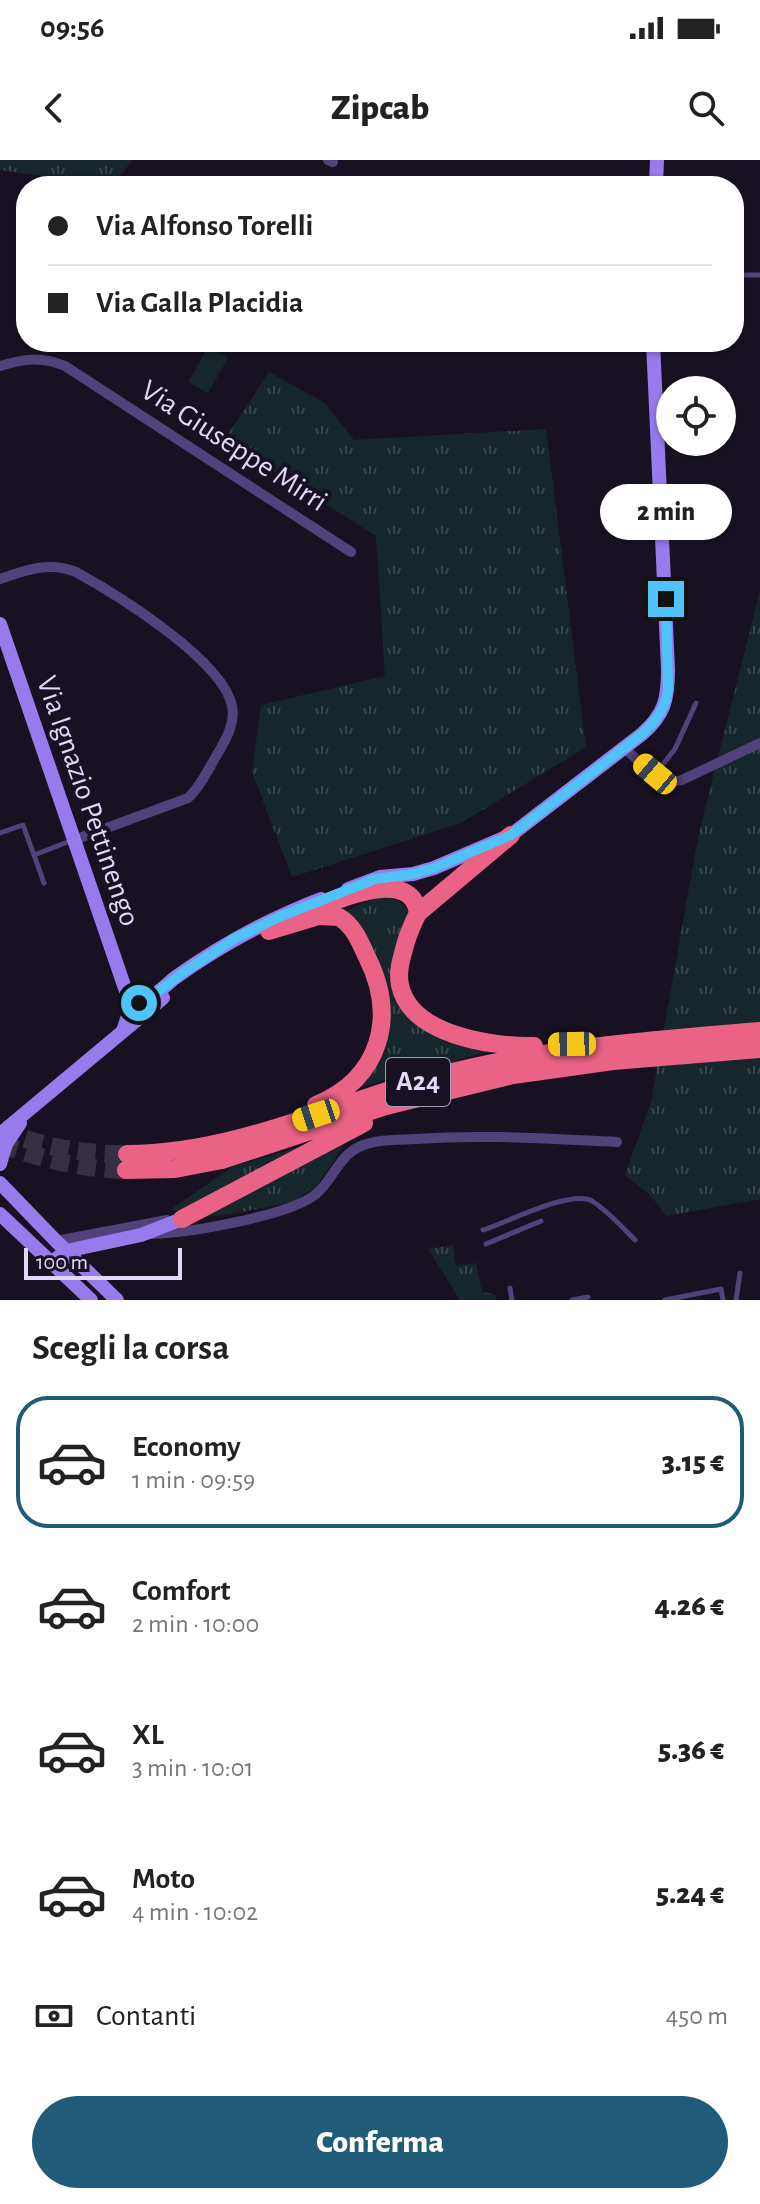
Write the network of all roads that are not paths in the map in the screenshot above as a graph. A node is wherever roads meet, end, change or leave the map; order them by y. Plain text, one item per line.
1 (653, 352) edge
2 (0, 366) edge
3 (351, 552) dead end
4 (0, 579) edge
5 (0, 624) edge
6 (696, 703) dead end
7 (760, 743) edge
8 (624, 748) junction
9 (655, 774) junction
10 (0, 833) edge
11 (511, 835) junction
12 (74, 840) junction
13 (34, 855) junction
14 (44, 883) dead end
15 (418, 913) junction
16 (269, 931) junction
17 (127, 994) junction
18 (123, 1031) junction
19 (760, 1031) edge
20 (609, 1044) junction
21 (760, 1049) edge
22 (402, 1102) junction
23 (34, 1104) junction
24 (0, 1118) edge
25 (0, 1134) edge
26 (232, 1141) junction
27 (617, 1142) dead end
28 (0, 1164) edge
29 (0, 1183) edge
30 (0, 1214) edge
31 (182, 1219) junction
32 (541, 1221) dead end
33 (212, 1227) junction
34 (483, 1230) dead end
35 (141, 1235) junction
36 (635, 1240) dead end
37 (486, 1244) dead end
38 (61, 1246) junction
39 (51, 1263) junction
40 (740, 1273) dead end
41 (510, 1288) dead end
42 (588, 1297) dead end
43 (91, 1300) edge
44 (117, 1300) edge
45 (512, 1300) edge
46 (572, 1300) edge
47 (665, 1300) edge
48 (723, 1300) edge
49 (736, 1300) edge

1 - 8 main road
2 - 3 street, Via Giuseppe Mirri
4 - 12 street
5 - 12 main road, Via Ignazio Pettinengo
6 - 9 lane
7 - 9 street
8 - 9 street
8 - 11 main road
10 - 13 lane
11 - 15 highway
11 - 17 main road
12 - 13 lane
12 - 17 main road, Via Ignazio Pettinengo
13 - 14 lane
15 - 16 highway
15 - 20 highway
16 - 18 main road
16 - 26 highway
17 - 18 main road, Via Ignazio Pettinengo
18 - 23 main road
19 - 20 highway, A24
20 - 26 highway, A24
21 - 22 highway, A24
22 - 26 highway, A24
22 - 31 highway
23 - 24 main road
23 - 25 main road
23 - 28 main road
27 - 33 street
29 - 38 main road
30 - 39 main road
31 - 33 street
31 - 35 main road
31 - 38 street
32 - 37 lane
33 - 35 street
34 - 36 lane
35 - 38 main road
38 - 39 main road
38 - 44 main road
39 - 43 main road
40 - 49 lane
41 - 45 lane
42 - 46 lane
47 - 48 lane

